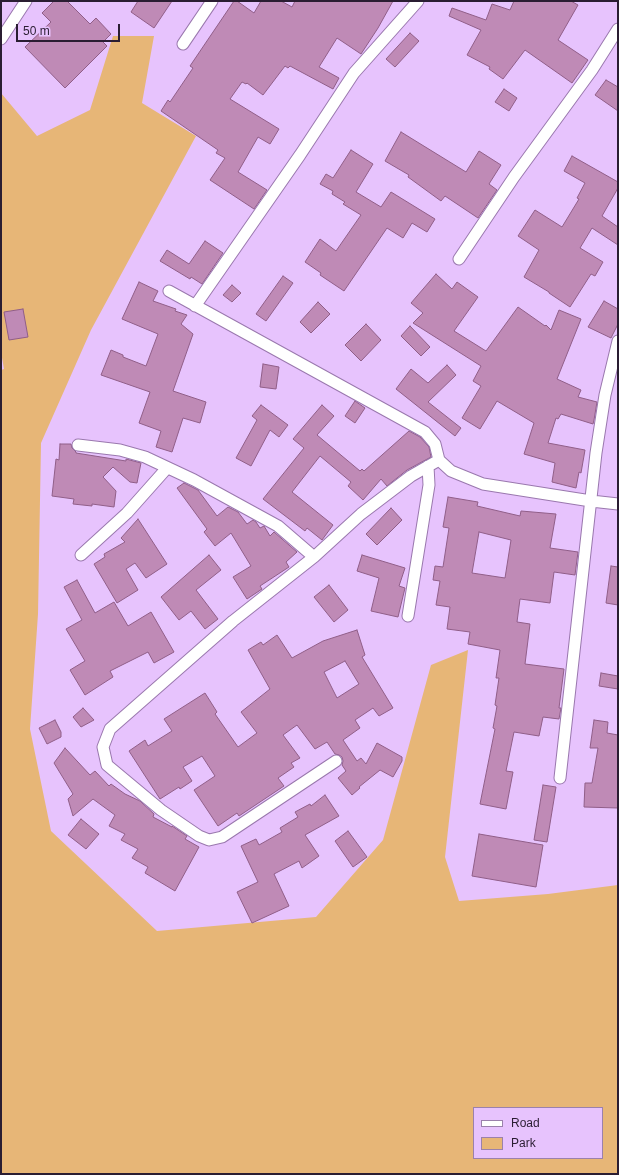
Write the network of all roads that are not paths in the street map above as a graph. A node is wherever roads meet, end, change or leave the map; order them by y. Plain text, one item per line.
1 (26, 1) edge
2 (212, 1) edge
3 (418, 1) edge
4 (618, 28) edge
5 (1, 39) edge
6 (184, 44) dead end
7 (459, 259) dead end
8 (169, 291) dead end
9 (195, 306) junction
10 (618, 341) edge
11 (78, 445) dead end
12 (439, 460) junction
13 (428, 466) junction
14 (167, 468) junction
15 (591, 501) junction
16 (618, 504) edge
17 (81, 555) dead end
18 (314, 557) junction
19 (408, 616) dead end
20 (336, 761) dead end
21 (560, 778) dead end

1 - 5 street
2 - 6 street
3 - 9 street
4 - 7 street
8 - 9 street
9 - 12 street
10 - 15 street
11 - 14 street
12 - 13 street
12 - 15 street
13 - 18 street
13 - 19 street
14 - 17 street
14 - 18 street
15 - 16 street
15 - 21 street
18 - 20 street

